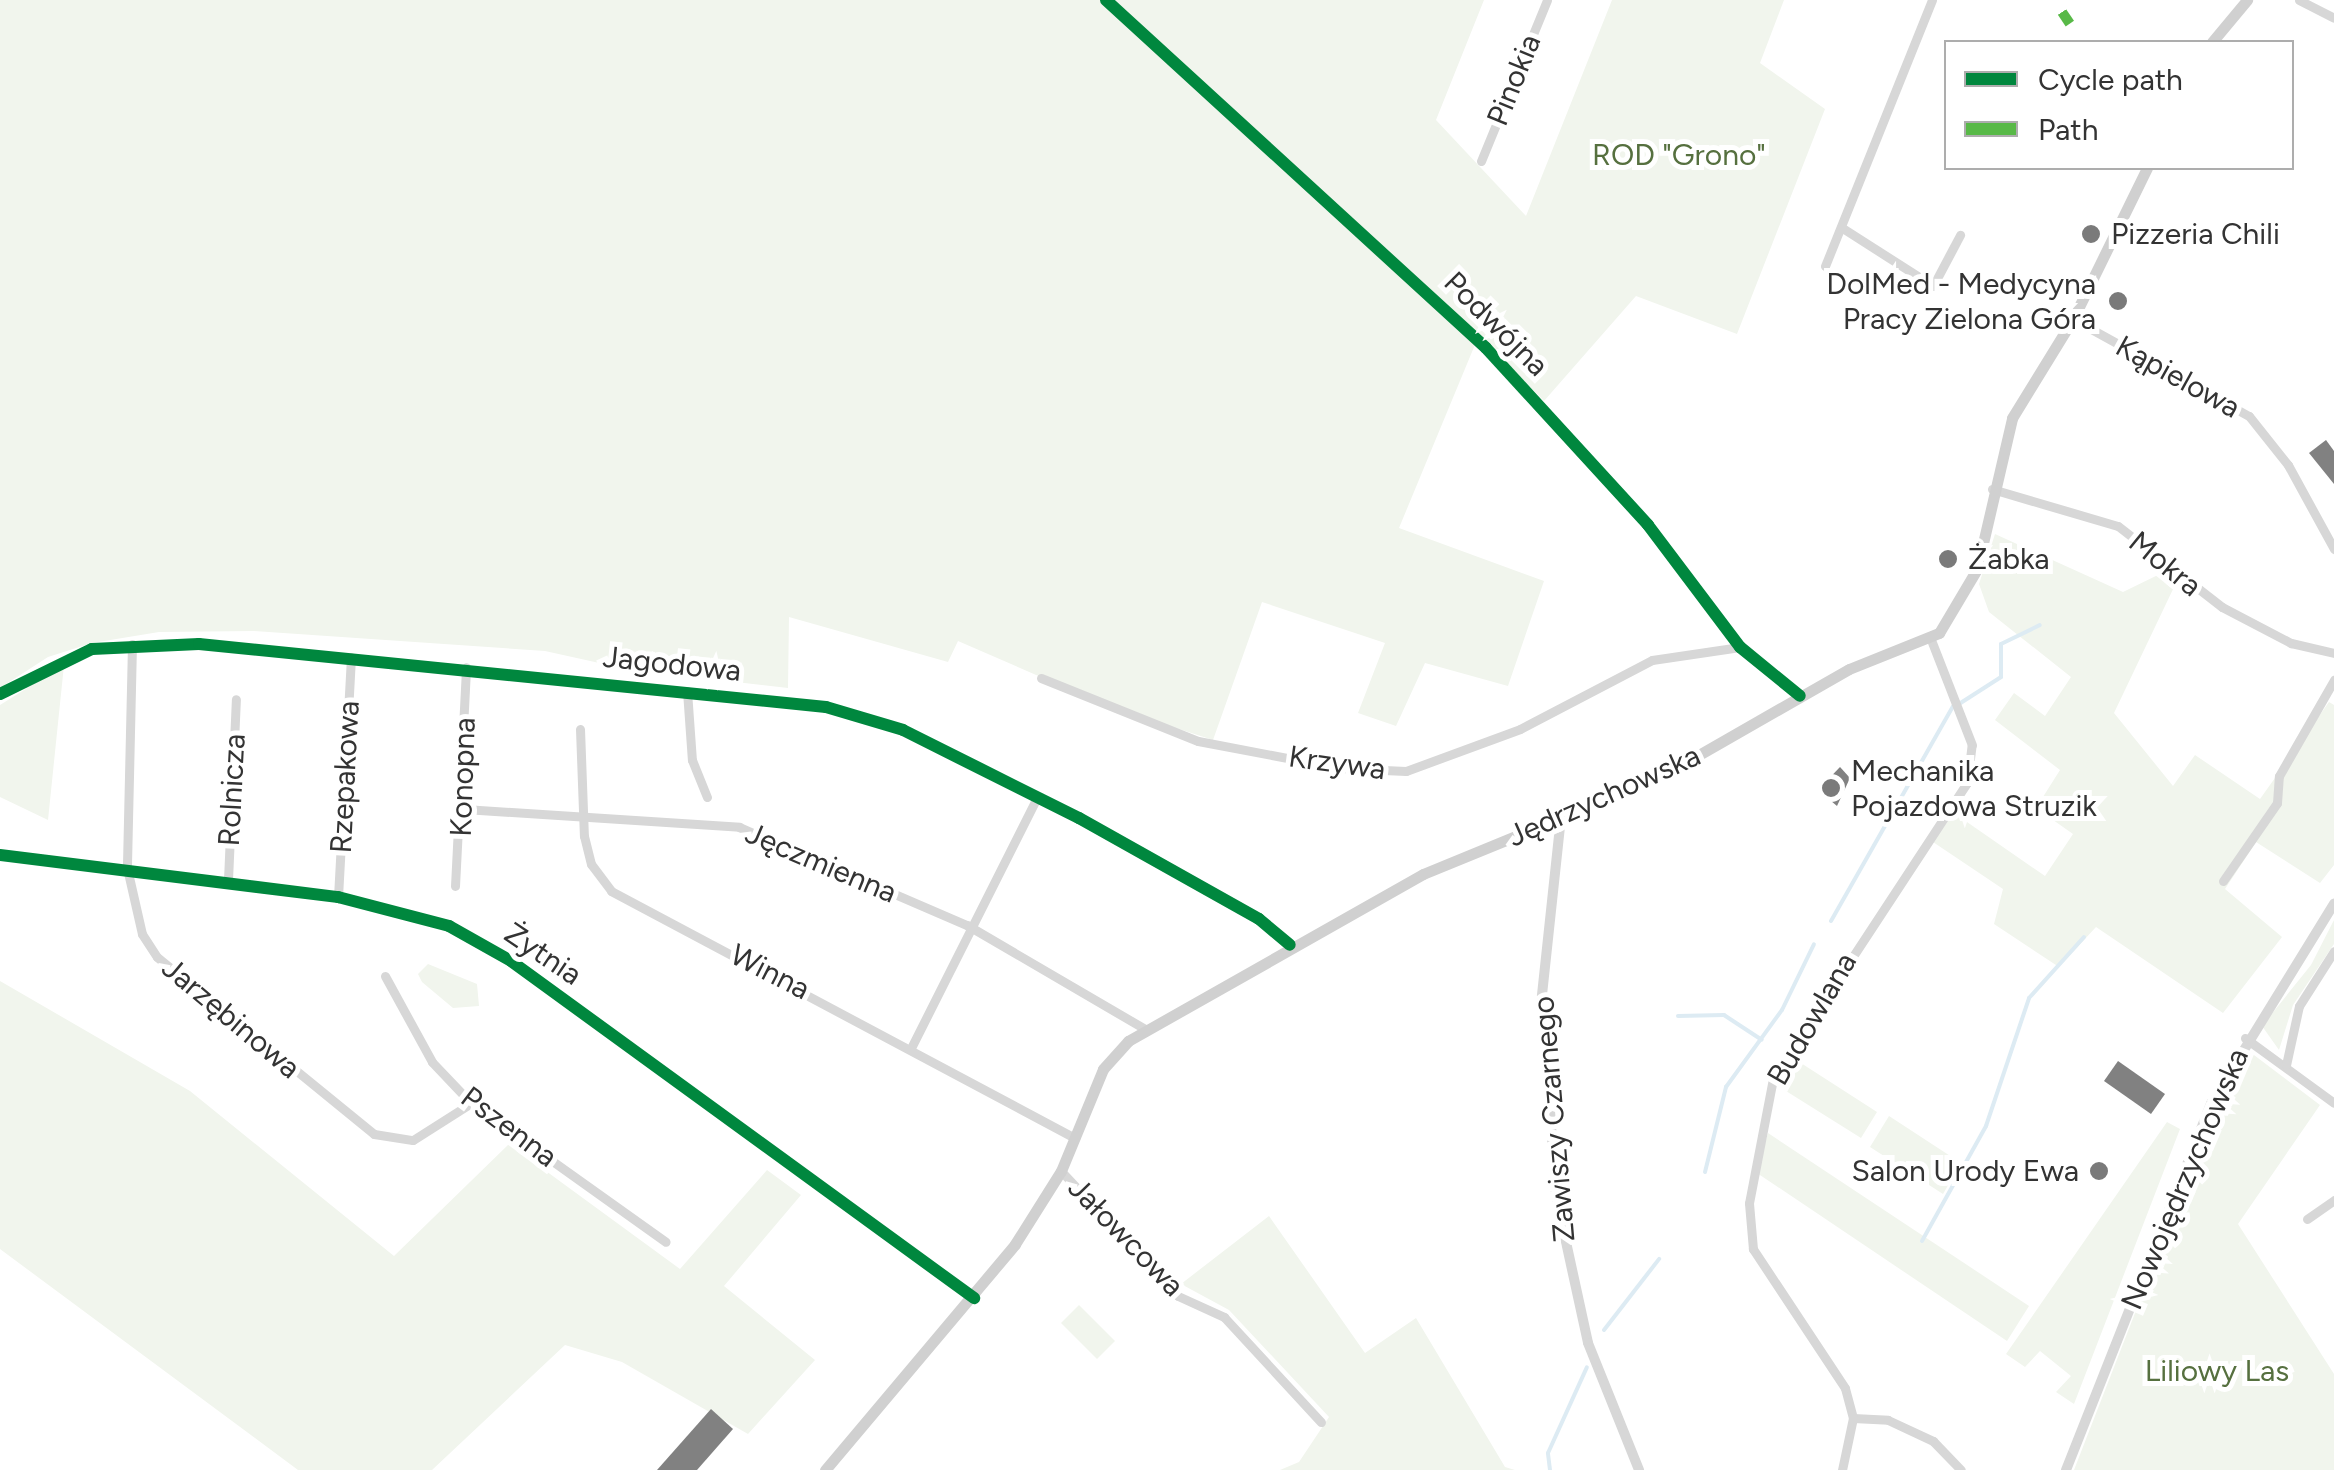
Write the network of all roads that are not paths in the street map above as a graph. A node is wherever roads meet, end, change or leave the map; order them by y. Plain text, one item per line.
1 (1106, 0) edge
2 (1546, 0) edge
3 (1932, 0) edge
4 (2247, 0) edge
5 (2300, 0) edge
6 (2310, 2) edge
7 (2334, 18) edge
8 (2214, 40) edge
9 (1481, 161) dead end
10 (2146, 170) edge
11 (1844, 229) junction
12 (1960, 234) dead end
13 (1825, 266) dead end
14 (2073, 319) junction
15 (1992, 489) junction
16 (2334, 549) edge
17 (1930, 640) junction
18 (132, 644) junction
19 (1740, 647) junction
20 (2334, 653) edge
21 (351, 657) junction
22 (466, 668) junction
23 (1041, 678) dead end
24 (2334, 680) edge
25 (686, 691) junction
26 (0, 694) edge
27 (1800, 696) junction
28 (236, 699) dead end
29 (580, 729) dead end
30 (707, 797) dead end
31 (1037, 797) junction
32 (464, 810) junction
33 (582, 812) junction
34 (1561, 817) junction
35 (0, 855) edge
36 (128, 868) junction
37 (228, 880) junction
38 (2223, 881) dead end
39 (456, 886) dead end
40 (338, 897) junction
41 (2334, 904) edge
42 (967, 925) junction
43 (1290, 946) junction
44 (2334, 952) edge
45 (384, 976) dead end
46 (1145, 1028) junction
47 (2245, 1038) junction
48 (912, 1046) junction
49 (2286, 1064) junction
50 (471, 1103) junction
51 (2334, 1103) edge
52 (1075, 1138) junction
53 (1061, 1171) junction
54 (2334, 1200) edge
55 (2307, 1220) dead end
56 (666, 1242) dead end
57 (974, 1298) junction
58 (1853, 1418) junction
59 (1322, 1422) dead end
60 (824, 1470) edge
61 (1639, 1470) edge
62 (1842, 1470) edge
63 (1962, 1470) edge
64 (2066, 1470) edge

1 - 19 street, Podwójna
2 - 9 street, Pinokia
3 - 11 street
4 - 8 main road
5 - 6 street
6 - 7 street
10 - 14 main road
11 - 12 street
11 - 13 street
14 - 15 main road
14 - 16 street, Kąpielowa
15 - 17 main road
15 - 20 street, Mokra
17 - 27 main road, Jędrzychowska
17 - 58 street, Budowlana
18 - 21 street, Jagodowa
18 - 26 street, Jagodowa
18 - 36 street, Jarzębinowa
19 - 23 street, Krzywa
19 - 27 street, Podwójna
21 - 22 street, Jagodowa
21 - 40 street, Rzepakowa
22 - 25 street, Jagodowa
22 - 32 street, Konopna
24 - 38 street
25 - 30 street, Jagodowa
25 - 31 street, Jagodowa
27 - 34 main road, Jędrzychowska
28 - 37 street, Rolnicza
29 - 33 street, Winna
31 - 42 street
31 - 43 street, Jagodowa
32 - 33 street, Jęczmienna
32 - 39 street, Konopna
33 - 42 street, Jęczmienna
33 - 48 street, Winna
34 - 43 main road, Jędrzychowska
34 - 61 street, Zawiszy Czarnego
35 - 36 street, Żytnia
36 - 37 street, Żytnia
36 - 50 street, Jarzębinowa
37 - 40 street, Żytnia
40 - 57 street, Żytnia
41 - 47 street, Nowojędrzychowska
42 - 46 street, Jęczmienna
42 - 48 street
43 - 46 main road, Jędrzychowska
44 - 49 street
45 - 50 street, Pszenna
46 - 52 main road, Jędrzychowska
47 - 49 street
47 - 64 street, Nowojędrzychowska
48 - 52 street, Winna
49 - 51 street
50 - 56 street, Pszenna
52 - 53 main road, Jędrzychowska
53 - 57 main road, Jędrzychowska
53 - 59 street, Jałowcowa
54 - 55 street
57 - 60 main road, Jędrzychowska
58 - 62 street
58 - 63 street

